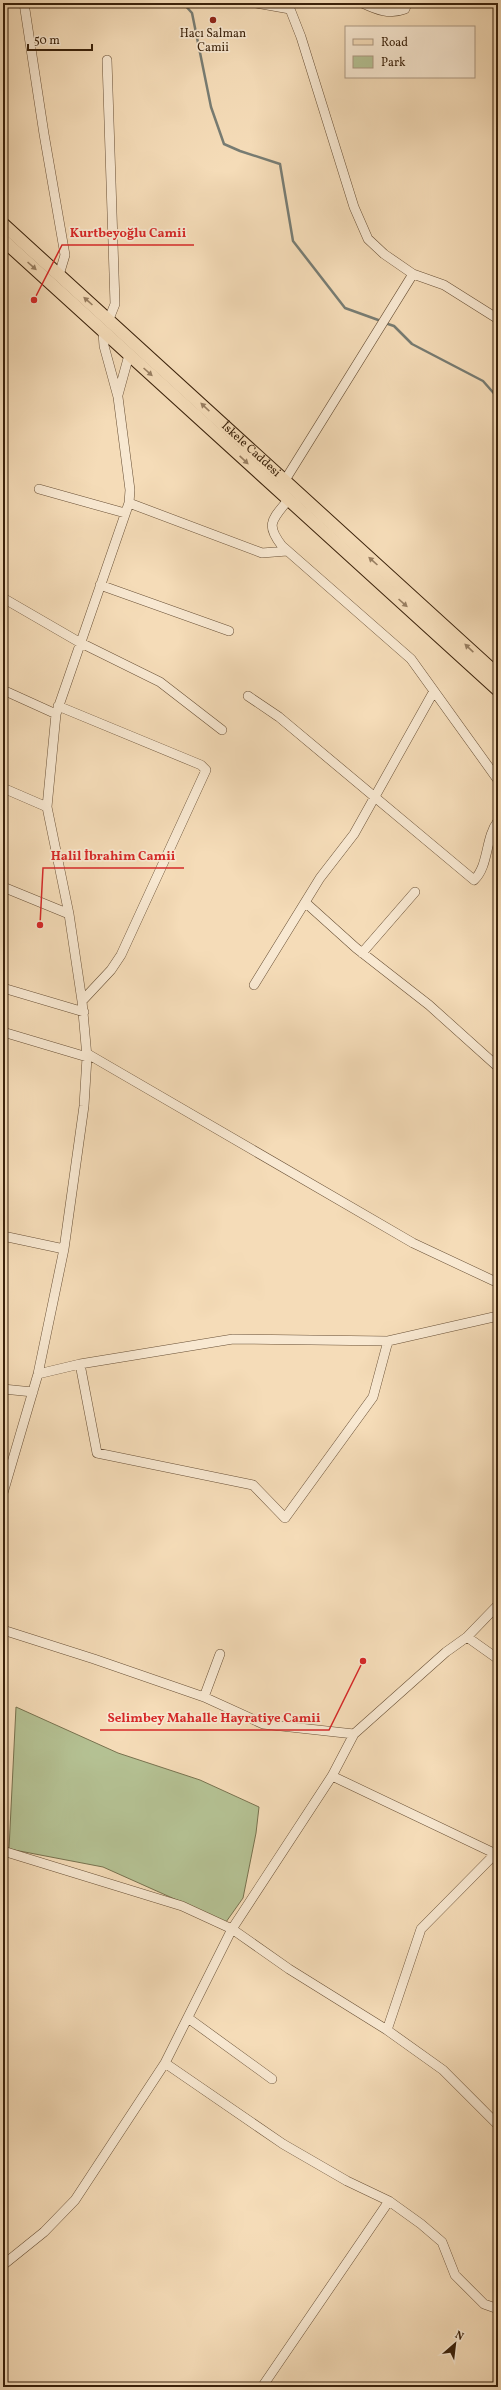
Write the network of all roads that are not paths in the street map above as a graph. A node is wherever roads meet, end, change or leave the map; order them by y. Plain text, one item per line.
1 (24, 3) edge
2 (256, 3) edge
3 (362, 3) edge
4 (407, 3) edge
5 (107, 60) dead end
6 (3, 224) edge
7 (3, 240) edge
8 (59, 274) junction
9 (413, 274) junction
10 (109, 319) junction
11 (498, 319) edge
12 (103, 332) junction
13 (129, 355) junction
14 (118, 397) junction
15 (285, 480) junction
16 (39, 489) dead end
17 (278, 492) junction
18 (288, 500) junction
19 (128, 503) junction
20 (125, 513) junction
21 (287, 551) junction
22 (100, 585) junction
23 (3, 598) edge
24 (230, 631) dead end
25 (79, 642) junction
26 (498, 675) edge
27 (3, 690) edge
28 (498, 690) edge
29 (434, 691) junction
30 (248, 696) dead end
31 (57, 710) junction
32 (222, 730) dead end
33 (498, 780) edge
34 (3, 788) edge
35 (375, 798) junction
36 (47, 807) junction
37 (498, 821) edge
38 (3, 887) edge
39 (415, 892) dead end
40 (306, 903) junction
41 (68, 914) junction
42 (362, 952) junction
43 (254, 985) dead end
44 (3, 988) edge
45 (82, 1001) junction
46 (84, 1012) junction
47 (3, 1032) edge
48 (86, 1055) junction
49 (498, 1066) edge
50 (3, 1236) edge
51 (64, 1249) junction
52 (494, 1281) dead end
53 (498, 1316) edge
54 (388, 1341) junction
55 (80, 1364) junction
56 (38, 1374) junction
57 (3, 1389) edge
58 (33, 1392) junction
59 (3, 1493) edge
60 (498, 1605) edge
61 (3, 1630) edge
62 (467, 1637) junction
63 (220, 1654) dead end
64 (498, 1658) edge
65 (204, 1697) junction
66 (354, 1734) junction
67 (332, 1776) junction
68 (3, 1850) edge
69 (497, 1854) edge
70 (232, 1929) junction
71 (188, 2018) junction
72 (387, 2030) junction
73 (165, 2063) junction
74 (272, 2079) dead end
75 (498, 2125) edge
76 (389, 2201) junction
77 (3, 2265) edge
78 (498, 2309) edge
79 (498, 2385) edge
80 (262, 2387) edge
81 (494, 2387) edge

1 - 8 street
2 - 9 street
3 - 4 street
5 - 10 street
6 - 8 main road, İskele Caddesi
7 -> 12 main road
10 -> 8 main road, İskele Caddesi
9 - 11 street
9 - 15 street
15 -> 10 main road, İskele Caddesi
12 - 13 main road
12 - 14 street
13 - 14 street
13 -> 17 main road
14 - 19 street
15 - 17 street
26 -> 15 main road, İskele Caddesi
16 - 20 street
17 - 18 main road
18 - 21 street
18 -> 28 main road
19 - 20 street
19 - 21 street
20 - 22 street
21 - 29 street
22 - 24 street
22 - 25 street
23 - 25 street
25 - 31 street
25 - 32 street
27 - 31 street
29 - 33 street
29 - 35 street
30 - 35 street
31 - 36 street
31 - 45 street
34 - 36 street
35 - 37 street
35 - 40 street
36 - 41 street
38 - 41 street
39 - 42 street
40 - 42 street
40 - 43 street
41 - 45 street
42 - 49 street
44 - 46 street
45 - 46 street
46 - 48 street
47 - 48 street
48 - 51 street
48 - 52 street
50 - 51 street
51 - 56 street
53 - 54 street
54 - 55 street
54 - 55 street
55 - 56 street
56 - 58 street
57 - 58 street
58 - 59 street
60 - 62 street
61 - 65 street
62 - 64 street
62 - 66 street
63 - 65 street
65 - 66 street
66 - 67 street
67 - 69 street
67 - 70 street
68 - 70 street
69 - 72 street
70 - 71 street
70 - 72 street
71 - 73 street
71 - 74 street
72 - 75 street
73 - 76 street
73 - 77 street
76 - 78 street
76 - 80 street
79 - 81 street

